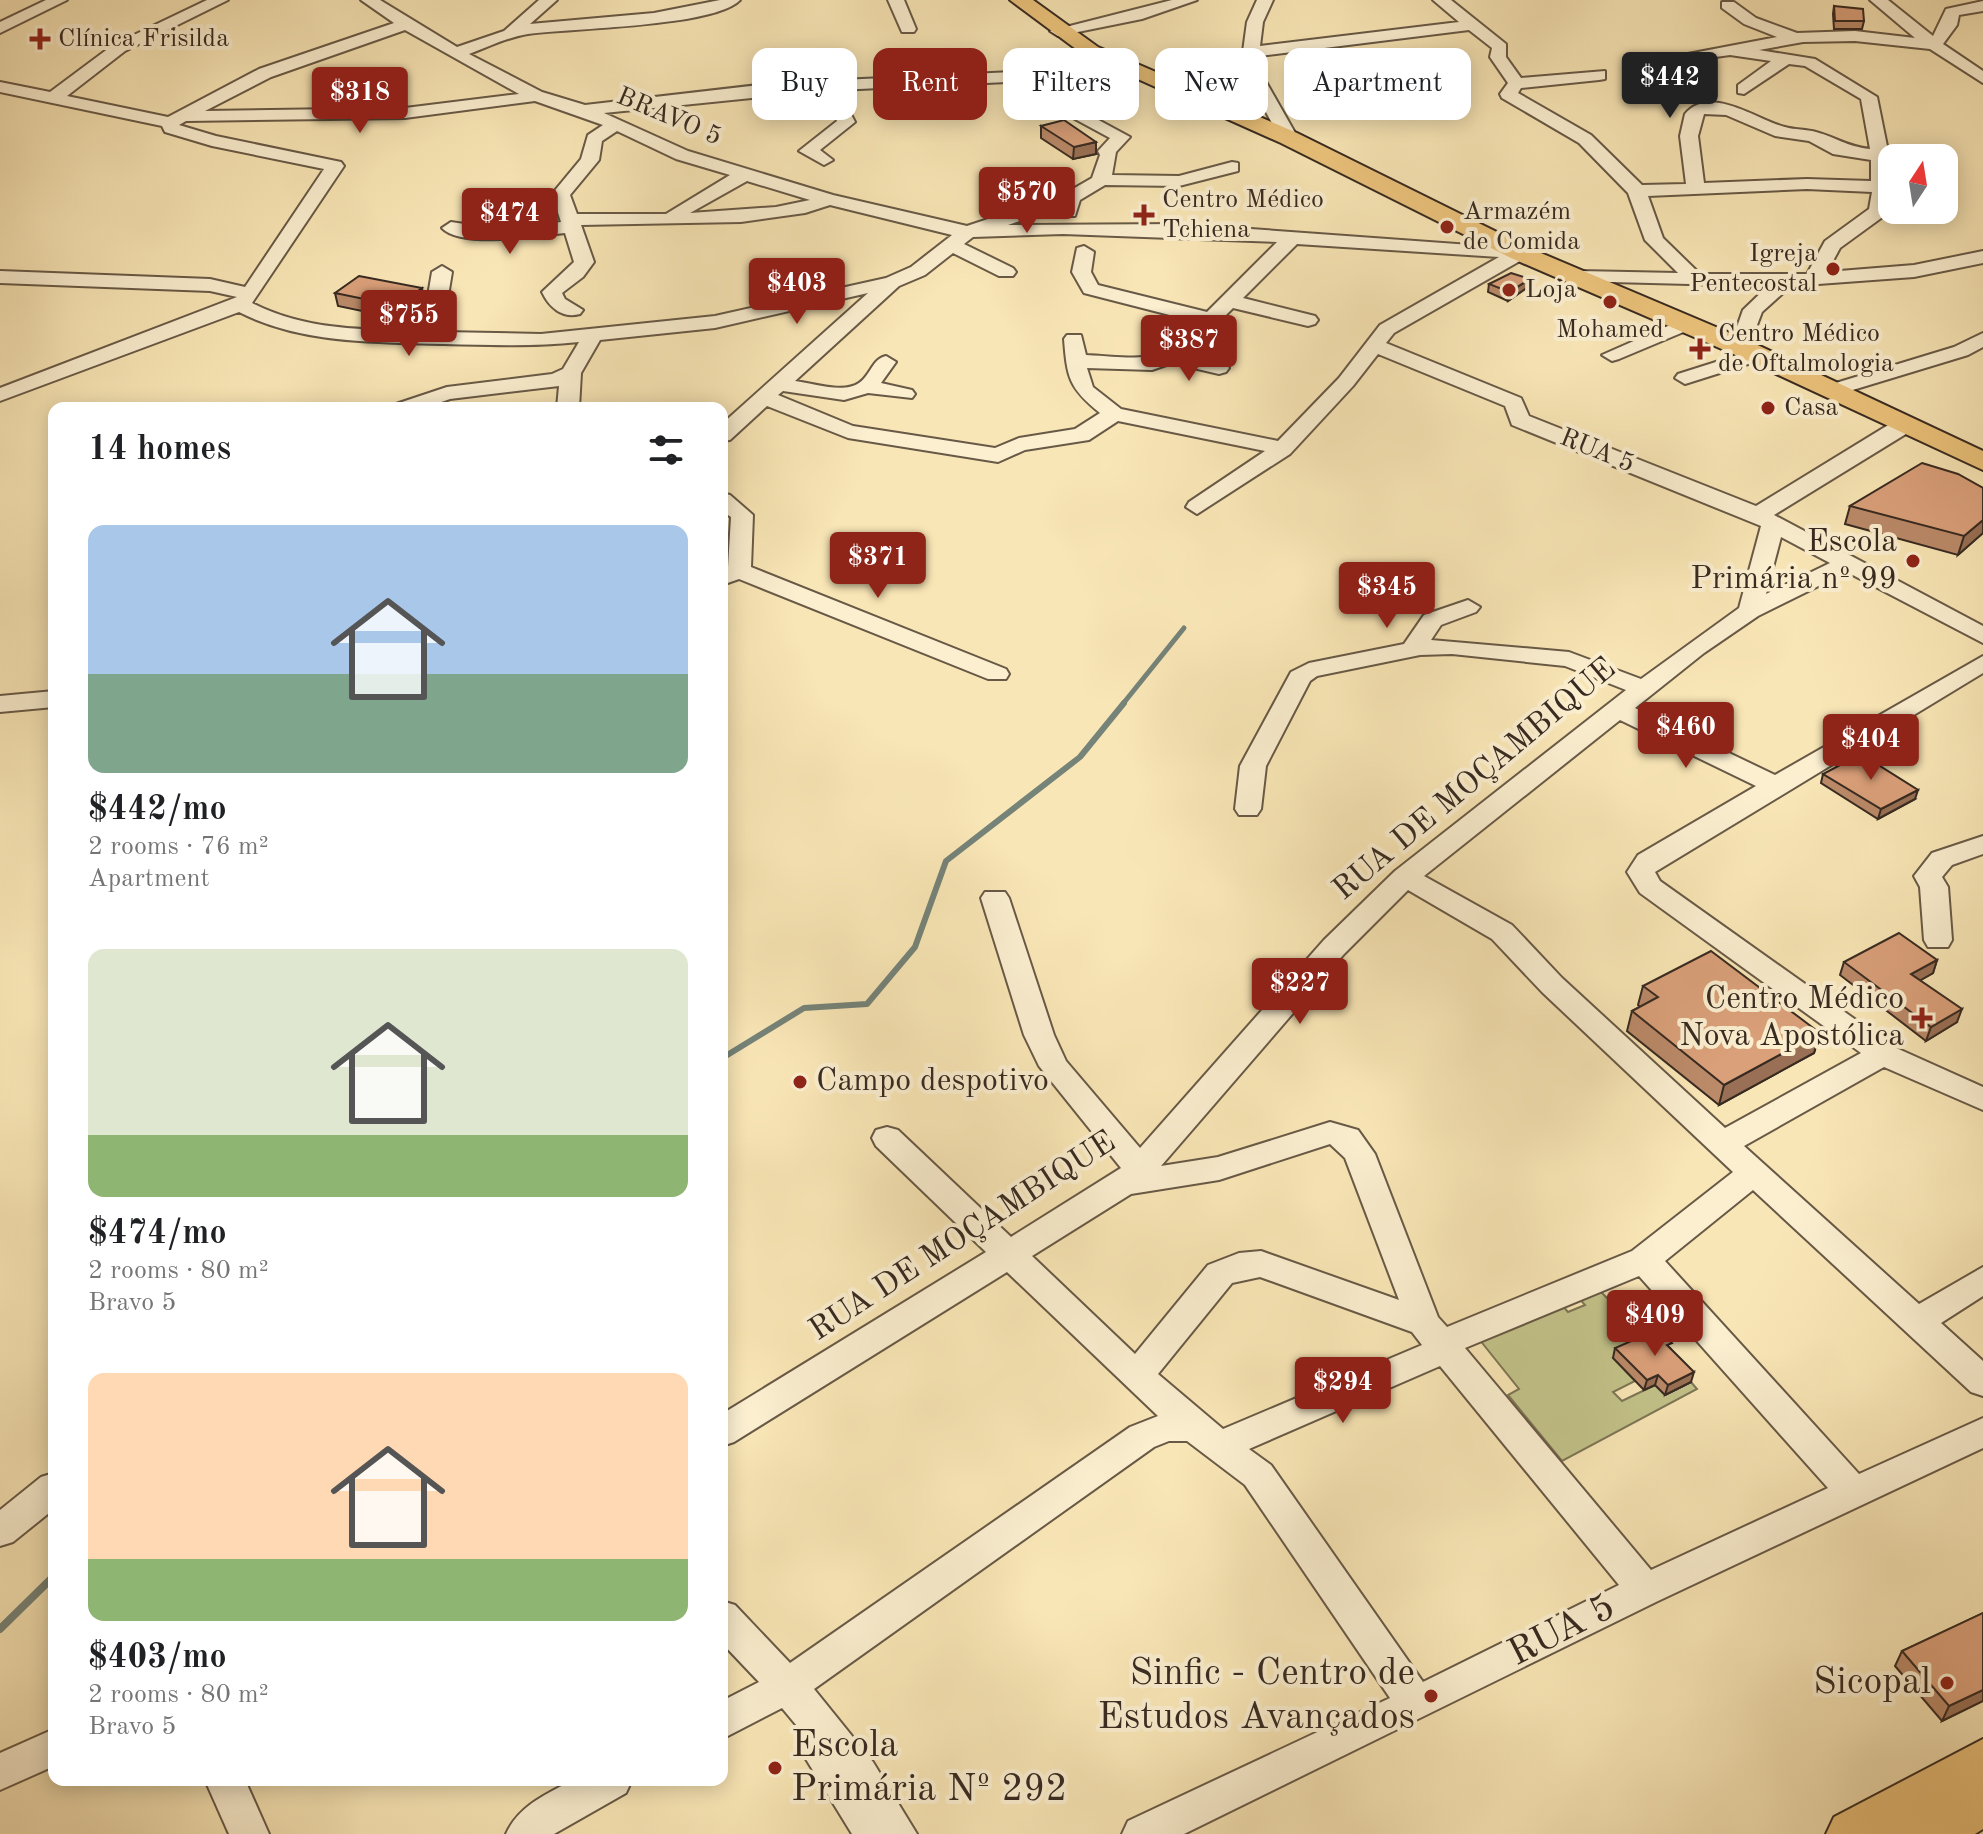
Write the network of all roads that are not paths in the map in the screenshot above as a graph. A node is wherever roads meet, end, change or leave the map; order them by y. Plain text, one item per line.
1 (59, 0) edge
2 (220, 0) edge
3 (396, 0) edge
4 (549, 0) edge
5 (732, 0) edge
6 (896, 0) edge
7 (1020, 0) edge
8 (1189, 0) edge
9 (1265, 0) edge
10 (1441, 0) edge
11 (1885, 0) edge
12 (373, 2) edge
13 (1728, 5) dead end
14 (1983, 6) edge
15 (1935, 10) junction
16 (1983, 17) edge
17 (406, 24) junction
18 (1474, 25) junction
19 (0, 28) edge
20 (908, 29) dead end
21 (1058, 31) junction
22 (511, 32) junction
23 (1794, 38) junction
24 (1934, 45) junction
25 (1090, 48) edge
26 (1252, 48) edge
27 (1268, 50) edge
28 (1726, 50) junction
29 (455, 53) junction
30 (1678, 60) dead end
31 (1784, 60) junction
32 (1139, 73) edge
33 (1599, 75) dead end
34 (1003, 78) edge
35 (1983, 78) edge
36 (1516, 83) junction
37 (857, 85) edge
38 (0, 87) edge
39 (1744, 89) dead end
40 (752, 91) edge
41 (536, 96) junction
42 (52, 99) junction
43 (1268, 104) edge
44 (584, 110) junction
45 (174, 120) junction
46 (845, 120) edge
47 (1087, 120) edge
48 (616, 124) junction
49 (1289, 138) junction
50 (1878, 145) edge
51 (1878, 156) edge
52 (824, 160) dead end
53 (1232, 167) dead end
54 (744, 175) junction
55 (1103, 180) junction
56 (1878, 187) edge
57 (1696, 190) junction
58 (1637, 191) junction
59 (1072, 197) junction
60 (827, 199) junction
61 (1878, 207) edge
62 (670, 217) junction
63 (571, 223) junction
64 (451, 228) dead end
65 (1063, 228) junction
66 (968, 232) junction
67 (498, 235) junction
68 (1292, 238) junction
69 (952, 246) junction
70 (1084, 252) dead end
71 (469, 253) dead end
72 (1520, 253) junction
73 (1981, 262) edge
74 (442, 272) dead end
75 (1006, 272) dead end
76 (0, 277) edge
77 (1579, 277) junction
78 (1693, 277) junction
79 (1814, 279) junction
80 (1786, 281) junction
81 (892, 282) junction
82 (245, 299) junction
83 (1230, 301) junction
84 (573, 310) dead end
85 (1211, 319) junction
86 (1308, 320) dead end
87 (1686, 324) junction
88 (431, 337) junction
89 (592, 337) junction
90 (1983, 339) edge
91 (1374, 345) junction
92 (1748, 351) junction
93 (1612, 355) dead end
94 (1170, 356) junction
95 (886, 362) dead end
96 (1219, 368) dead end
97 (571, 373) junction
98 (1685, 378) dead end
99 (867, 387) junction
100 (1833, 390) junction
101 (774, 392) junction
102 (905, 394) dead end
103 (0, 395) edge
104 (421, 402) edge
105 (569, 402) edge
106 (1114, 414) junction
107 (1906, 424) junction
108 (728, 430) edge
109 (1282, 449) junction
110 (1983, 462) edge
111 (728, 504) edge
112 (1197, 507) dead end
113 (1766, 519) junction
114 (1848, 563) junction
115 (730, 574) edge
116 (1468, 607) dead end
117 (1750, 611) junction
118 (1983, 636) edge
119 (1413, 649) junction
120 (1983, 663) edge
121 (997, 674) dead end
122 (1642, 688) junction
123 (48, 700) edge
124 (0, 704) edge
125 (1617, 709) junction
126 (1777, 786) junction
127 (1248, 809) dead end
128 (1983, 845) edge
129 (1405, 877) junction
130 (995, 898) dead end
131 (1938, 940) dead end
132 (1883, 1054) junction
133 (1983, 1099) edge
134 (887, 1138) dead end
135 (1722, 1144) junction
136 (1753, 1173) junction
137 (1132, 1176) junction
138 (1012, 1255) junction
139 (1644, 1260) junction
140 (1983, 1280) edge
141 (1917, 1322) junction
142 (1434, 1336) junction
143 (1137, 1376) junction
144 (1983, 1382) edge
145 (728, 1428) edge
146 (1983, 1432) edge
147 (1207, 1436) junction
148 (48, 1493) edge
149 (1854, 1493) junction
150 (0, 1531) edge
151 (1645, 1590) junction
152 (728, 1624) edge
153 (792, 1699) junction
154 (1416, 1704) junction
155 (728, 1719) edge
156 (48, 1750) edge
157 (1983, 1762) edge
158 (0, 1772) edge
159 (228, 1786) edge
160 (601, 1786) edge
161 (1983, 1802) edge
162 (249, 1834) edge
163 (526, 1834) edge
164 (875, 1834) edge
165 (897, 1834) edge
166 (1142, 1834) edge
167 (1852, 1834) edge
168 (1927, 1834) edge

1 - 19 street
2 - 42 street
3 - 12 street
4 - 22 street
5 - 22 street
6 - 20 street
7 - 21 main road
8 - 21 street
9 - 26 street
10 - 18 street
11 - 15 street
11 - 24 street
12 - 17 street, BRAVO 5
13 - 23 street
14 - 15 street
15 - 16 street
15 - 24 street
17 - 29 street, BRAVO 5
17 - 45 street
18 - 27 street
18 - 36 street
21 - 25 main road
22 - 29 street
23 - 24 street
23 - 28 street
24 - 35 street
28 - 30 street
28 - 31 street
29 - 41 street, BRAVO 5
31 - 39 street
31 - 50 street
32 - 49 main road
33 - 36 street
34 - 37 street
36 - 58 street
38 - 42 street
40 - 44 street
41 - 44 street, BRAVO 5
41 - 45 street
42 - 45 street
43 - 49 street
44 - 48 street, BRAVO 5
45 - 82 street
46 - 52 street
47 - 55 street
48 - 54 street, BRAVO 5
48 - 63 street
49 - 72 main road
51 - 57 street
53 - 55 street
54 - 60 street, BRAVO 5
54 - 62 street
55 - 59 street
56 - 57 street
57 - 58 street
58 - 78 street
59 - 65 street
59 - 66 street
60 - 62 street
60 - 66 street, BRAVO 5
61 - 79 street
62 - 63 street
63 - 67 street
63 - 84 street
64 - 67 street
65 - 66 street, BRAVO 5
65 - 68 street, BRAVO 5
66 - 69 street
67 - 71 street
68 - 72 street, BRAVO 5
68 - 83 street
69 - 75 street
69 - 81 street
70 - 85 street
72 - 77 main road
72 - 91 street
73 - 79 street
74 - 88 street
76 - 82 street
77 - 78 street
77 - 87 main road
78 - 80 street
79 - 80 street
80 - 92 street
81 - 89 street
81 - 101 street
82 - 88 street
82 - 103 street
83 - 85 street
83 - 86 street
85 - 94 street
87 - 92 main road
87 - 93 street
88 - 89 street
89 - 97 street
90 - 100 street
91 - 109 street
91 - 113 street, RUA 5
92 - 98 street
92 - 100 main road
94 - 96 street
94 - 106 street
95 - 99 street
97 - 104 street
97 - 105 street
99 - 101 street
99 - 102 street
100 - 107 main road
101 - 106 street
101 - 108 street
106 - 109 street
107 - 110 main road
107 - 113 street
109 - 112 street
111 - 115 street
113 - 114 street, RUA 5
113 - 117 street
114 - 117 street, RUA DE MOÇAMBIQUE
114 - 118 street, RUA 5
115 - 121 street
116 - 119 street
117 - 122 street, RUA DE MOÇAMBIQUE
119 - 122 street
119 - 127 street
120 - 126 street
122 - 125 street, RUA DE MOÇAMBIQUE
123 - 124 street
125 - 126 street
125 - 129 street, RUA DE MOÇAMBIQUE
126 - 132 street
128 - 131 street
129 - 135 street
129 - 137 street, RUA DE MOÇAMBIQUE
130 - 137 street
132 - 133 street
132 - 135 street
134 - 138 street
135 - 136 street
136 - 139 street
136 - 141 street
137 - 138 street, RUA DE MOÇAMBIQUE
137 - 142 street
138 - 143 street
138 - 145 street, RUA DE MOÇAMBIQUE
139 - 142 street
139 - 149 street
140 - 141 street
141 - 144 street
142 - 143 street
142 - 147 street
142 - 151 street
143 - 147 street
146 - 149 street, RUA 5
147 - 153 street
147 - 154 street
148 - 150 street
149 - 151 street, RUA 5
151 - 154 street, RUA 5
152 - 153 street
153 - 155 street
153 - 164 street
153 - 165 street
154 - 166 street, RUA 5
156 - 158 street
157 - 167 main road
159 - 162 street
160 - 163 street
161 - 168 main road

